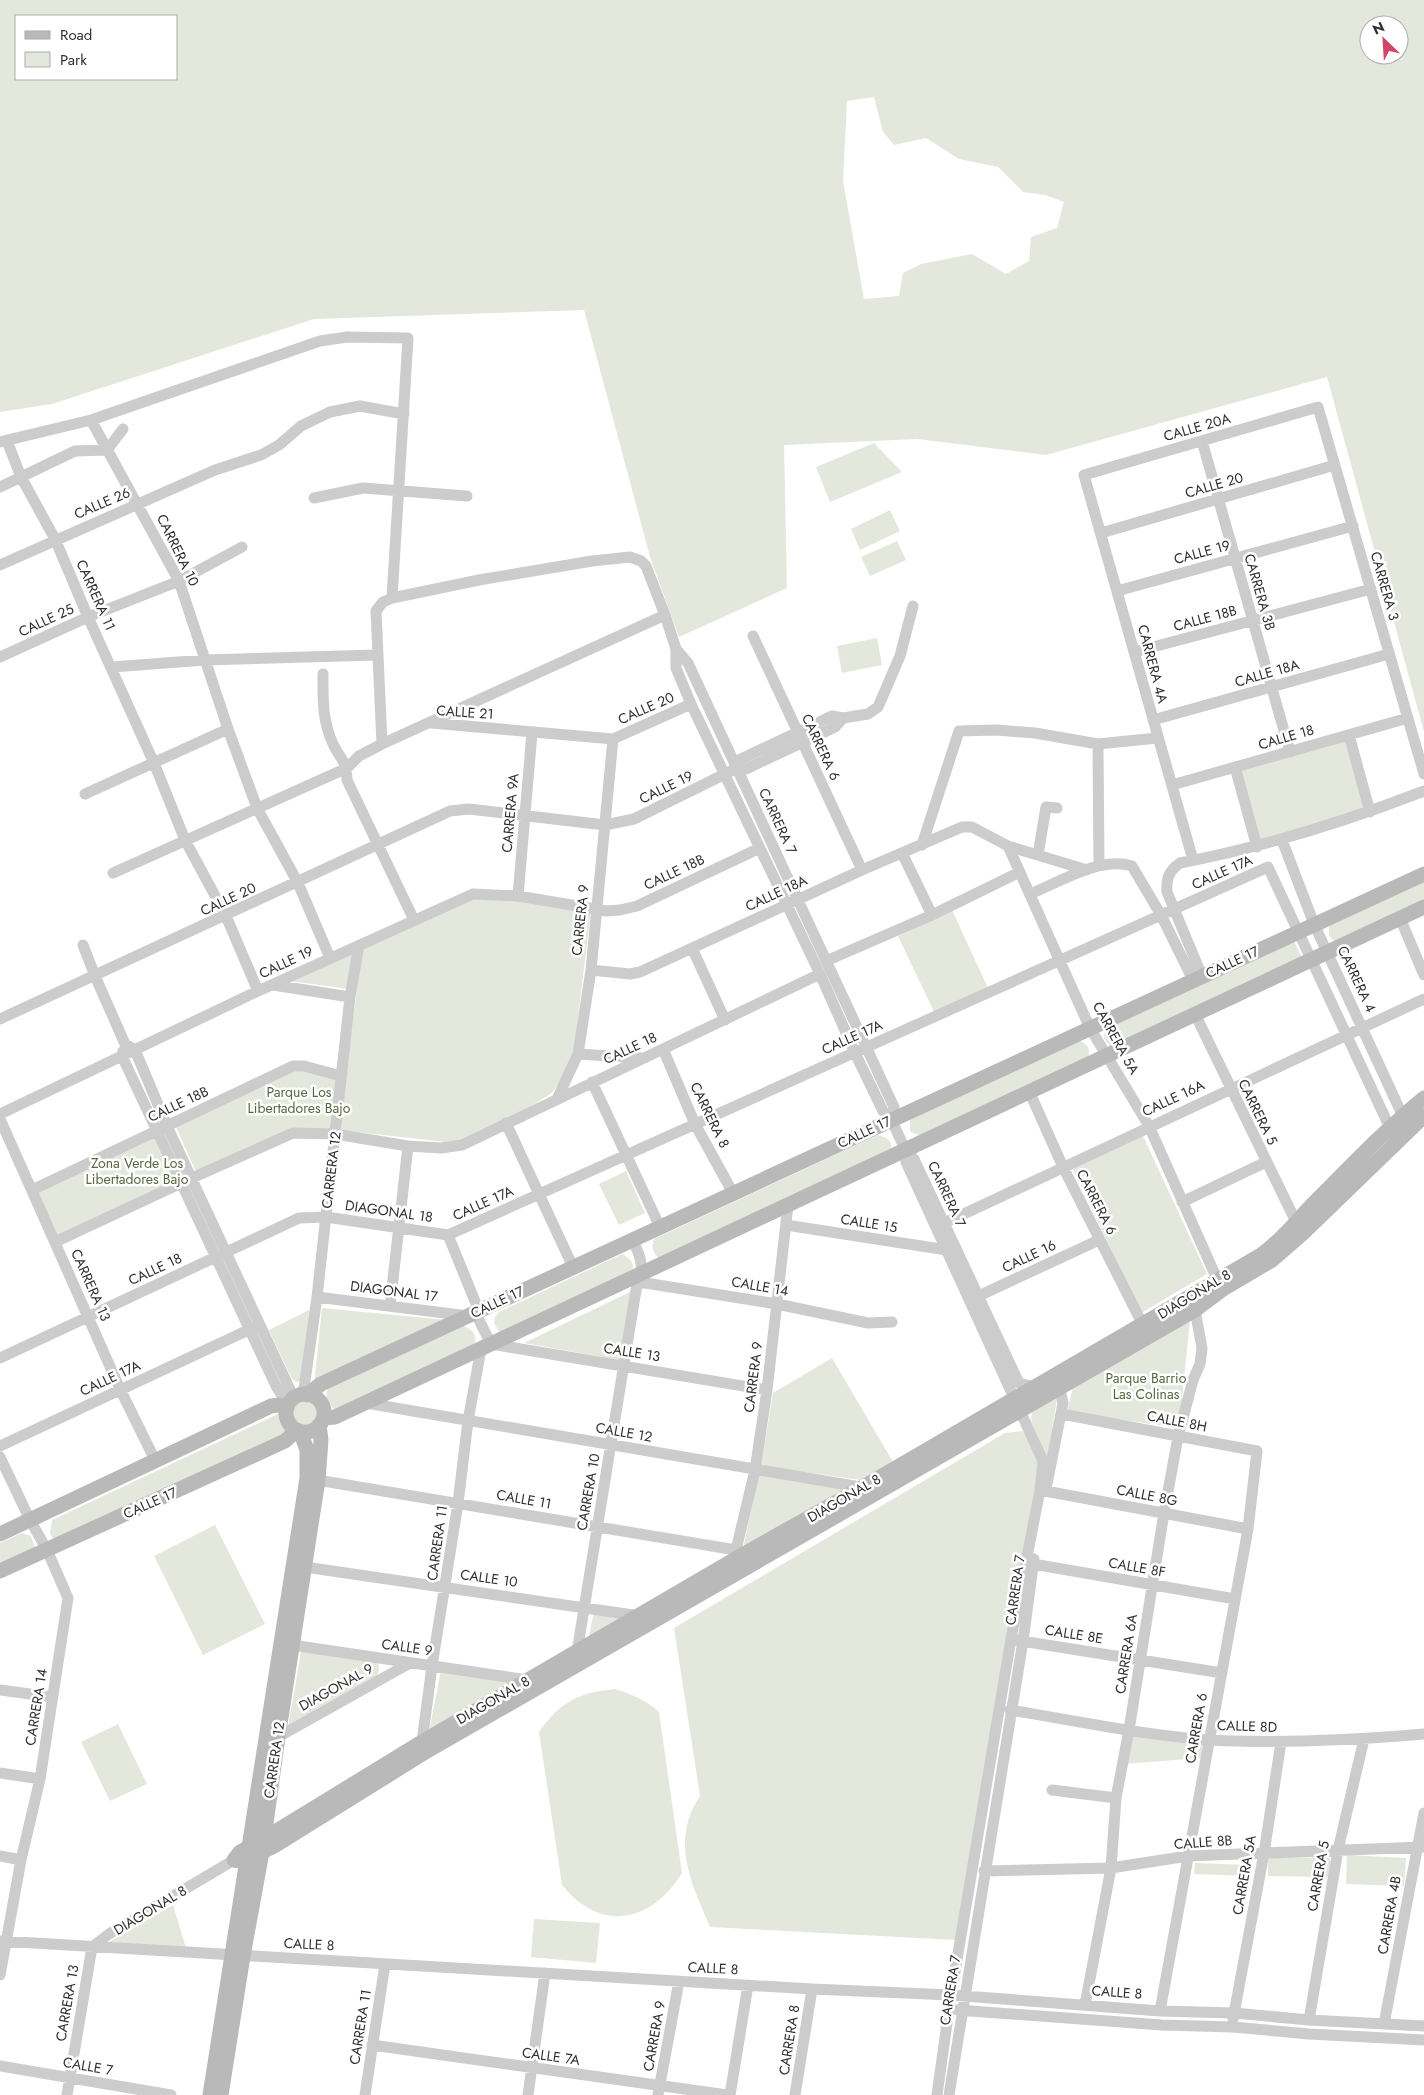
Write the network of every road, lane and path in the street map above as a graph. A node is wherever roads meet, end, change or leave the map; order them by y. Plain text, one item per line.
1 (1318, 407) joint
2 (404, 414) junction
3 (92, 420) junction
4 (123, 429) dead end
5 (1202, 441) junction
6 (4, 442) edge
7 (107, 450) junction
8 (1335, 465) junction
9 (1084, 474) joint
10 (21, 477) junction
11 (0, 487) edge
12 (398, 490) junction
13 (467, 496) dead end
14 (314, 498) dead end
15 (1218, 499) junction
16 (138, 504) junction
17 (1353, 526) junction
18 (1101, 533) junction
19 (55, 539) junction
20 (242, 547) dead end
21 (1235, 558) junction
22 (0, 565) edge
23 (179, 581) junction
24 (1371, 589) junction
25 (1117, 591) junction
26 (392, 598) junction
27 (913, 606) dead end
28 (665, 615) junction
29 (88, 617) junction
30 (1253, 620) junction
31 (753, 636) dead end
32 (676, 649) junction
33 (1134, 652) junction
34 (1389, 654) junction
35 (377, 655) junction
36 (0, 657) edge
37 (205, 660) junction
38 (112, 667) junction
39 (323, 674) dead end
40 (1271, 687) junction
41 (692, 704) junction
42 (1408, 718) junction
43 (1152, 720) junction
44 (430, 723) junction
45 (228, 729) junction
46 (532, 732) junction
47 (1348, 735) junction
48 (800, 737) junction
49 (1157, 738) junction
50 (613, 739) junction
51 (382, 744) junction
52 (1098, 744) junction
53 (1290, 752) junction
54 (154, 762) junction
55 (1235, 767) junction
56 (347, 768) junction
57 (737, 768) junction
58 (725, 774) junction
59 (1424, 774) edge
60 (1172, 786) junction
61 (1424, 791) edge
62 (85, 794) dead end
63 (257, 808) junction
64 (1057, 808) dead end
65 (1370, 812) junction
66 (525, 817) junction
67 (605, 825) junction
68 (185, 840) junction
69 (1282, 840) junction
70 (378, 844) junction
71 (922, 844) junction
72 (1008, 846) junction
73 (1257, 847) junction
74 (760, 848) junction
75 (902, 853) junction
76 (1038, 855) junction
77 (1193, 860) junction
78 (1098, 865) junction
79 (862, 870) junction
80 (1087, 870) junction
81 (113, 872) dead end
82 (1020, 872) junction
83 (1424, 874) edge
84 (298, 883) junction
85 (1030, 894) junction
86 (518, 896) junction
87 (793, 902) junction
88 (1424, 907) edge
89 (597, 910) junction
90 (1173, 910) junction
91 (932, 915) junction
92 (1161, 915) junction
93 (226, 916) junction
94 (1400, 918) junction
95 (414, 920) junction
96 (1314, 924) junction
97 (1297, 932) junction
98 (83, 945) dead end
99 (359, 945) junction
100 (692, 948) junction
101 (1328, 952) junction
102 (330, 958) junction
103 (1060, 960) junction
104 (1311, 960) junction
105 (826, 961) junction
106 (591, 970) junction
107 (820, 974) junction
108 (1424, 975) edge
109 (95, 976) junction
110 (1198, 978) junction
111 (273, 986) junction
112 (258, 991) junction
113 (350, 997) junction
114 (1424, 998) edge
115 (1195, 1014) junction
116 (0, 1019) edge
117 (725, 1020) junction
118 (1362, 1026) junction
119 (1090, 1028) junction
120 (1346, 1034) junction
121 (125, 1044) junction
122 (866, 1047) junction
123 (663, 1049) junction
124 (136, 1050) junction
125 (855, 1052) junction
126 (578, 1054) junction
127 (1107, 1055) junction
128 (122, 1056) junction
129 (644, 1058) junction
130 (341, 1076) junction
131 (592, 1082) junction
132 (1230, 1088) junction
133 (1029, 1091) junction
134 (1424, 1098) edge
135 (557, 1099) junction
136 (0, 1114) edge
137 (1424, 1116) edge
138 (0, 1119) edge
139 (892, 1119) junction
140 (1406, 1122) junction
141 (506, 1123) junction
142 (695, 1124) junction
143 (167, 1126) junction
144 (1149, 1126) junction
145 (1389, 1128) junction
146 (156, 1131) junction
147 (335, 1134) junction
148 (1397, 1143) junction
149 (408, 1146) junction
150 (905, 1149) junction
151 (627, 1155) junction
152 (1266, 1162) junction
153 (1063, 1167) junction
154 (192, 1178) junction
155 (181, 1184) junction
156 (32, 1190) junction
157 (733, 1193) junction
158 (539, 1194) junction
159 (1182, 1202) junction
160 (788, 1205) junction
161 (326, 1217) junction
162 (786, 1225) junction
163 (940, 1225) junction
164 (398, 1226) junction
165 (660, 1227) junction
166 (1299, 1228) junction
167 (448, 1235) junction
168 (632, 1240) junction
169 (1099, 1240) junction
170 (55, 1242) junction
171 (947, 1250) junction
172 (221, 1255) junction
173 (573, 1267) junction
174 (640, 1278) junction
175 (1217, 1279) junction
176 (317, 1297) junction
177 (974, 1298) junction
178 (777, 1304) junction
179 (390, 1306) junction
180 (1195, 1310) junction
181 (474, 1313) junction
182 (89, 1316) junction
183 (892, 1322) dead end
184 (1143, 1325) junction
185 (255, 1327) junction
186 (486, 1346) junction
187 (0, 1358) edge
188 (624, 1365) junction
189 (1038, 1384) junction
190 (1056, 1389) junction
191 (120, 1390) junction
192 (768, 1390) junction
193 (296, 1400) junction
194 (366, 1403) junction
195 (1016, 1404) junction
196 (1062, 1414) junction
197 (468, 1421) junction
198 (321, 1422) junction
199 (298, 1431) junction
200 (1178, 1437) junction
201 (612, 1445) junction
202 (0, 1446) edge
203 (1257, 1451) joint
204 (0, 1457) edge
205 (156, 1462) junction
206 (755, 1470) junction
207 (313, 1479) junction
208 (1043, 1490) junction
209 (869, 1491) junction
210 (458, 1503) junction
211 (1164, 1514) junction
212 (30, 1520) junction
213 (598, 1527) junction
214 (1248, 1529) junction
215 (0, 1534) edge
216 (46, 1550) junction
217 (744, 1556) junction
218 (1033, 1564) junction
219 (299, 1566) junction
220 (0, 1571) edge
221 (1152, 1584) junction
222 (446, 1587) junction
223 (1235, 1599) junction
224 (584, 1607) junction
225 (642, 1620) junction
226 (1017, 1640) junction
227 (286, 1644) junction
228 (579, 1657) junction
229 (378, 1658) junction
230 (1140, 1660) junction
231 (410, 1663) junction
232 (432, 1666) junction
233 (1222, 1673) junction
234 (528, 1680) junction
235 (376, 1682) junction
236 (0, 1690) edge
237 (52, 1697) junction
238 (1010, 1710) junction
239 (1129, 1730) junction
240 (1424, 1734) edge
241 (272, 1738) junction
242 (1364, 1739) junction
243 (1210, 1740) junction
244 (1281, 1742) junction
245 (424, 1746) junction
246 (0, 1773) edge
247 (40, 1779) junction
248 (1052, 1790) dead end
249 (1116, 1798) junction
250 (1424, 1813) edge
251 (1420, 1847) edge
252 (1338, 1850) junction
253 (251, 1852) junction
254 (1264, 1853) junction
255 (0, 1856) edge
256 (1188, 1856) junction
257 (21, 1860) junction
258 (1111, 1868) junction
259 (984, 1871) junction
260 (3, 1941) edge
261 (92, 1947) junction
262 (237, 1955) junction
263 (385, 1964) junction
264 (545, 1974) junction
265 (0, 1975) edge
266 (679, 1981) junction
267 (748, 1985) junction
268 (812, 1989) junction
269 (951, 1995) junction
270 (964, 1997) junction
271 (1085, 2005) junction
272 (950, 2009) junction
273 (962, 2010) junction
274 (1160, 2011) junction
275 (1234, 2013) junction
276 (1309, 2020) junction
277 (1384, 2024) junction
278 (1424, 2026) edge
279 (1233, 2027) junction
280 (1424, 2040) edge
281 (372, 2045) junction
282 (0, 2066) edge
283 (531, 2068) junction
284 (70, 2078) junction
285 (659, 2091) edge
286 (67, 2095) edge
287 (171, 2095) edge
288 (210, 2095) edge
289 (221, 2095) edge
290 (365, 2095) edge
291 (528, 2095) edge
292 (729, 2095) edge
293 (795, 2095) edge
294 (937, 2095) edge
295 (949, 2095) edge

1 - 5 street, CALLE 20A
1 - 8 street, CARRERA 3
2 - 3 street
2 - 12 street
2 - 16 street, CALLE 26
3 - 6 street
3 - 7 street, CARRERA 10
4 - 7 street
5 - 9 street, CALLE 20A
5 - 15 street, CARRERA 3B
6 - 10 street, CARRERA 11
7 - 10 street
7 - 16 street, CARRERA 10
8 - 15 street, CALLE 20
8 - 17 street, CARRERA 3
9 - 18 street, CARRERA 4A
10 - 11 street
10 - 19 street, CARRERA 11
12 - 13 street
12 - 14 street
12 - 26 street
15 - 18 street, CALLE 20
15 - 21 street, CARRERA 3B
16 - 19 street, CALLE 26
16 - 23 street, CARRERA 10
17 - 21 street, CALLE 19
17 - 24 street, CARRERA 3
18 - 25 street, CARRERA 4A
19 - 22 street, CALLE 26
19 - 29 street, CARRERA 11
20 - 23 street, CALLE 25
21 - 25 street, CALLE 19
21 - 30 street, CARRERA 3B
23 - 29 street, CALLE 25
23 - 37 street, CARRERA 10
24 - 30 street, CALLE 18B
24 - 34 street, CARRERA 3
25 - 33 street, CARRERA 4A
26 - 28 street, CARRERA 7
26 - 35 street
27 - 48 street, CALLE 19
28 - 32 street, CARRERA 7
28 - 44 street
29 - 36 street, CALLE 25
29 - 38 street, CARRERA 11
30 - 33 street, CALLE 18B
30 - 40 street, CARRERA 3B
31 - 48 street, CARRERA 6
32 - 41 street, CARRERA 7
32 - 57 street, CARRERA 7
33 - 43 street, CARRERA 4A
34 - 40 street, CALLE 18A
34 - 42 street, CARRERA 3
35 - 37 street
35 - 51 street
37 - 38 street
37 - 45 street, CARRERA 10
38 - 54 street, CARRERA 11
39 - 56 street
40 - 43 street, CALLE 18A
40 - 53 street, CARRERA 3B
41 - 50 street, CALLE 20
41 - 58 street, CARRERA 7
42 - 47 street, CALLE 18
42 - 59 street, CARRERA 3
43 - 49 street, CARRERA 4A
44 - 46 street, CALLE 21
44 - 51 street, CALLE 21
45 - 54 street
45 - 63 street, CARRERA 10
46 - 50 street, CALLE 21
46 - 66 street, CARRERA 9A
47 - 53 street, CALLE 18
47 - 65 street
48 - 57 street, CALLE 19
48 - 79 street, CARRERA 6
49 - 52 street
49 - 60 street, CARRERA 4A
50 - 67 street, CARRERA 9
51 - 56 street, CALLE 21
52 - 71 street
52 - 78 street
53 - 55 street, CALLE 18
54 - 62 street
54 - 68 street, CARRERA 11
55 - 60 street, CALLE 18
55 - 73 street
56 - 63 street, CALLE 21
56 - 70 street
57 - 58 street, CALLE 19
57 - 87 street, CARRERA 7
58 - 67 street, CALLE 19
58 - 74 street, CARRERA 7
60 - 77 street, CARRERA 4A
61 - 65 street, CALLE 17A
63 - 68 street, CALLE 21
63 - 84 street, CARRERA 10
64 - 76 street
65 - 69 street, CALLE 17A
66 - 67 street, CALLE 19
66 - 70 street, CALLE 20
66 - 86 street, CARRERA 9A
67 - 89 street, CARRERA 9
68 - 81 street, CALLE 21
68 - 93 street, CARRERA 11
69 - 73 street, CALLE 17A
69 - 96 street, CARRERA 4
70 - 84 street, CALLE 20
70 - 95 street
71 - 72 street, CALLE 18A
71 - 75 street, CALLE 18A
72 - 76 street
72 - 82 street, CARRERA 5A
73 - 77 street, CALLE 17A
74 - 87 street, CARRERA 7
74 - 89 street, CALLE 18B
75 - 79 street, CALLE 18A
75 - 91 street
76 - 80 street
77 - 90 street, CALLE 17A
78 - 80 street
78 - 92 street
79 - 87 street, CALLE 18A
80 - 85 street
82 - 85 street, CARRERA 5A
82 - 91 street
83 - 96 street, CALLE 17
84 - 93 street, CALLE 20
84 - 102 street, CARRERA 10
85 - 103 street, CARRERA 5A
86 - 89 street, CALLE 19
86 - 95 street, CALLE 19
87 - 100 street, CALLE 18A
87 - 105 street, CARRERA 7
87 - 107 street, CARRERA 7
88 - 94 street
89 - 106 street, CARRERA 9
90 - 92 street, CALLE 17A
90 - 97 street, CALLE 17A
90 - 110 street
91 - 105 street
92 - 103 street, CALLE 17A
92 - 110 street
93 - 109 street, CALLE 20
93 - 112 street
94 - 101 street
94 - 108 street
95 - 99 street, CALLE 19
96 - 97 street, CALLE 17
96 - 101 street, CARRERA 4
97 - 104 street
97 - 110 street, CALLE 17
98 - 109 street
99 - 102 street, CALLE 19
99 - 113 street, CARRERA 12
100 - 106 street, CALLE 18A
100 - 117 street
101 - 104 street
101 - 118 street, CARRERA 4
102 - 111 street, CALLE 19
103 - 119 street, CARRERA 5A
103 - 122 street, CALLE 17A
104 - 115 street
104 - 120 street
105 - 122 street, CARRERA 7
106 - 126 street, CARRERA 9
107 - 117 street, CALLE 18
107 - 125 street, CARRERA 7
109 - 116 street, CALLE 20
109 - 121 street
110 - 119 street, CALLE 17
111 - 112 street, CALLE 19
111 - 113 street
112 - 124 street, CALLE 19
113 - 130 street, CARRERA 12
114 - 118 street, CALLE 16A
115 - 127 street
115 - 132 street, CARRERA 5
117 - 123 street, CALLE 18
118 - 120 street, CALLE 16A
118 - 140 street, CARRERA 4
119 - 127 street, CARRERA 5A
119 - 139 street, CALLE 17
120 - 132 street, CALLE 16A
120 - 145 street
121 - 124 street
121 - 128 street
122 - 125 street, CALLE 17A
122 - 139 street, CARRERA 7
123 - 129 street, CALLE 18
123 - 142 street, CARRERA 8
124 - 128 street, CALLE 19
124 - 143 street
125 - 139 street, CARRERA 7
125 - 142 street, CALLE 17A
126 - 129 street
126 - 135 street, CARRERA 9
127 - 133 street
127 - 144 street, CARRERA 5A
128 - 136 street, CALLE 19
128 - 146 street
129 - 131 street, CALLE 18
130 - 143 street, CALLE 18B
130 - 147 street, CARRERA 12
131 - 135 street, CALLE 18
131 - 151 street
132 - 144 street, CALLE 16A
132 - 152 street, CARRERA 5
133 - 150 street
133 - 153 street, CARRERA 6
134 - 140 street, DIAGONAL 8
135 - 141 street, CALLE 18
137 - 140 street, DIAGONAL 8
138 - 156 street, CARRERA 13
139 - 150 street, CARRERA 7
139 - 157 street, CALLE 17
140 - 145 street, DIAGONAL 8
140 - 148 street, DIAGONAL 8
141 - 149 street, CALLE 18
141 - 158 street
142 - 151 street, CALLE 17A
142 - 157 street, CARRERA 8
143 - 146 street, CALLE 18B
143 - 154 street
144 - 153 street, CALLE 16A
144 - 159 street, CARRERA 5A
145 - 148 street
145 - 166 street, DIAGONAL 8
146 - 155 street
146 - 156 street, CALLE 18B
147 - 149 street
147 - 154 street
147 - 161 street, CARRERA 12
148 - 166 street, DIAGONAL 8
149 - 164 street
150 - 160 street
150 - 163 street, CARRERA 7
151 - 158 street, CALLE 17A
151 - 165 street
152 - 159 street
152 - 166 street, CARRERA 5
153 - 163 street, CALLE 16A
153 - 169 street, CARRERA 6
154 - 155 street
154 - 172 street
155 - 170 street
155 - 172 street
156 - 170 street, CARRERA 13
157 - 165 street, CALLE 17
158 - 167 street, CALLE 17A
158 - 173 street
159 - 175 street, CARRERA 5A
160 - 162 street, CARRERA 9
160 - 174 street
161 - 164 street, DIAGONAL 18
161 - 172 street, CALLE 18
161 - 176 street, CARRERA 12
162 - 171 street, CALLE 15
162 - 178 street, CARRERA 9
163 - 171 street, CARRERA 7
163 - 177 street, CARRERA 7
164 - 167 street, DIAGONAL 18
164 - 179 street
165 - 168 street, CALLE 17
166 - 175 street, DIAGONAL 8
166 - 180 street, DIAGONAL 8
167 - 181 street
168 - 173 street, CALLE 17
168 - 174 street, CARRERA 10
169 - 177 street, CALLE 16
169 - 184 street, CARRERA 6
170 - 182 street, CARRERA 13
171 - 177 street, CARRERA 7
172 - 182 street, CALLE 18
172 - 185 street
173 - 181 street, CALLE 17
174 - 178 street, CALLE 14
174 - 186 street
174 - 188 street, CARRERA 10
175 - 184 street, DIAGONAL 8
176 - 179 street, DIAGONAL 17
176 - 193 street, CARRERA 12
177 - 189 street, CARRERA 7
177 - 195 street, CARRERA 7
178 - 183 street, CALLE 14
178 - 192 street, CARRERA 9
179 - 181 street, DIAGONAL 17
180 - 190 street, DIAGONAL 8
180 - 200 street, CARRERA 6A
181 - 186 street
181 - 193 street, CALLE 17
182 - 187 street, CALLE 18
182 - 191 street, CARRERA 13
184 - 189 street, DIAGONAL 8
185 - 191 street, CALLE 17A
185 - 193 street
186 - 188 street, CALLE 13
186 - 194 street
186 - 197 street, CARRERA 11
188 - 192 street, CALLE 13
188 - 201 street, CARRERA 10
189 - 190 street, CARRERA 7
189 - 195 street, DIAGONAL 8
190 - 195 street, DIAGONAL 8
190 - 196 street, CARRERA 7
191 - 202 street, CALLE 17A
191 - 205 street, CARRERA 13
192 - 206 street, CARRERA 9
193 - 198 street
193 - 199 street
193 - 205 street
194 - 197 street, CALLE 12
194 - 198 street
195 - 208 street, CARRERA 7
195 - 209 street, DIAGONAL 8
196 - 200 street, CALLE 8H
196 - 208 street, CARRERA 7
197 - 201 street, CALLE 12
197 - 210 street, CARRERA 11
198 - 199 street
198 - 207 street, CARRERA 12
199 - 207 street, CARRERA 12
199 - 216 street, CALLE 17
200 - 203 street, CALLE 8H
200 - 211 street, CARRERA 6A
201 - 206 street, CALLE 12
201 - 213 street, CARRERA 10
203 - 214 street, CARRERA 6
204 - 212 street, CARRERA 14
205 - 212 street
206 - 209 street, CALLE 12
206 - 217 street, CARRERA 9
207 - 210 street, CALLE 11
207 - 219 street, CARRERA 12
208 - 211 street, CALLE 8G
208 - 218 street, CARRERA 7
208 - 226 street, CARRERA 7
209 - 217 street, DIAGONAL 8
210 - 213 street, CALLE 11
210 - 222 street, CARRERA 11
211 - 214 street, CALLE 8G
211 - 221 street, CARRERA 6A
212 - 215 street
212 - 216 street, CARRERA 14
213 - 217 street, CALLE 11
213 - 224 street, CARRERA 10
214 - 223 street, CARRERA 6
216 - 220 street, CALLE 17
216 - 237 street, CARRERA 14
217 - 225 street, DIAGONAL 8
218 - 221 street, CALLE 8F
218 - 226 street, CARRERA 7
219 - 222 street, CALLE 10
219 - 227 street, CARRERA 12
221 - 223 street, CALLE 8F
221 - 230 street, CARRERA 6A
222 - 224 street, CALLE 10
222 - 232 street, CARRERA 11
223 - 233 street, CARRERA 6
224 - 225 street, CALLE 10
224 - 228 street, CARRERA 10
225 - 228 street, DIAGONAL 8
226 - 230 street, CALLE 8E
226 - 238 street, CARRERA 7
226 - 269 street, CARRERA 7
227 - 229 street, CALLE 9
227 - 241 street, CARRERA 12
228 - 234 street, DIAGONAL 8
228 - 245 street, DIAGONAL 8
229 - 231 street, CALLE 9
229 - 235 street
230 - 233 street, CALLE 8E
230 - 239 street, CARRERA 6A
231 - 232 street, CALLE 9
231 - 235 street, DIAGONAL 9
232 - 234 street, CALLE 9
232 - 245 street, CARRERA 11
233 - 243 street, CARRERA 6
234 - 245 street, DIAGONAL 8
235 - 241 street, DIAGONAL 9
236 - 237 street
237 - 247 street, CARRERA 14
238 - 239 street, CALLE 8D
238 - 259 street, CARRERA 7
239 - 243 street, CALLE 8D
239 - 249 street, CARRERA 6A
240 - 242 street, CALLE 8D
241 - 253 street, CARRERA 12
242 - 244 street, CALLE 8D
242 - 252 street, CARRERA 5
243 - 244 street, CALLE 8D
243 - 256 street, CARRERA 6
244 - 254 street, CARRERA 5A
245 - 253 street, DIAGONAL 8
246 - 247 street
247 - 257 street, CARRERA 14
248 - 249 street
249 - 258 street, CARRERA 6A
250 - 251 street, CARRERA 4B
251 - 252 street, CALLE 8B
251 - 277 street, CARRERA 4B
252 - 254 street, CALLE 8B
252 - 276 street, CARRERA 5
253 - 261 street, DIAGONAL 8
253 - 262 street, CARRERA 12
254 - 256 street, CALLE 8B
254 - 275 street, CARRERA 5A
255 - 257 street
256 - 258 street, CALLE 8B
256 - 274 street, CARRERA 6
257 - 260 street, CARRERA 14
258 - 259 street, CALLE 8B
258 - 271 street, CARRERA 6A
259 - 270 street, CARRERA 7
260 - 261 street, CALLE 8
260 - 265 street, CARRERA 14
261 - 262 street, CALLE 8
261 - 284 street, CARRERA 13
262 - 263 street, CALLE 8
262 - 288 street, CARRERA 12
262 - 289 street, CARRERA 12
263 - 264 street, CALLE 8
263 - 281 street, CARRERA 11
264 - 266 street, CALLE 8
264 - 283 street
266 - 267 street, CALLE 8
266 - 285 street, CARRERA 9
267 - 268 street, CALLE 8
267 - 292 street
268 - 269 street, CALLE 8
268 - 293 street, CARRERA 8
269 - 270 street, CALLE 8
269 - 272 street, CARRERA 7
270 - 271 street, CALLE 8
270 - 273 street, CARRERA 7
271 - 274 street, CALLE 8
272 - 273 street, CALLE 8
272 - 294 street, CARRERA 7
273 - 279 street, CALLE 8
273 - 295 street, CARRERA 7
274 - 275 street, CALLE 8
275 - 276 street, CALLE 8
275 - 279 street, CARRERA 5A
276 - 277 street, CALLE 8
277 - 278 street, CALLE 8
279 - 280 street, CALLE 8
281 - 283 street, CALLE 7A
281 - 290 street, CARRERA 11
282 - 284 street, CALLE 7
283 - 285 street, CALLE 7A
283 - 291 street
284 - 286 street, CARRERA 13
284 - 287 street, CALLE 7
285 - 292 street, CALLE 7A

